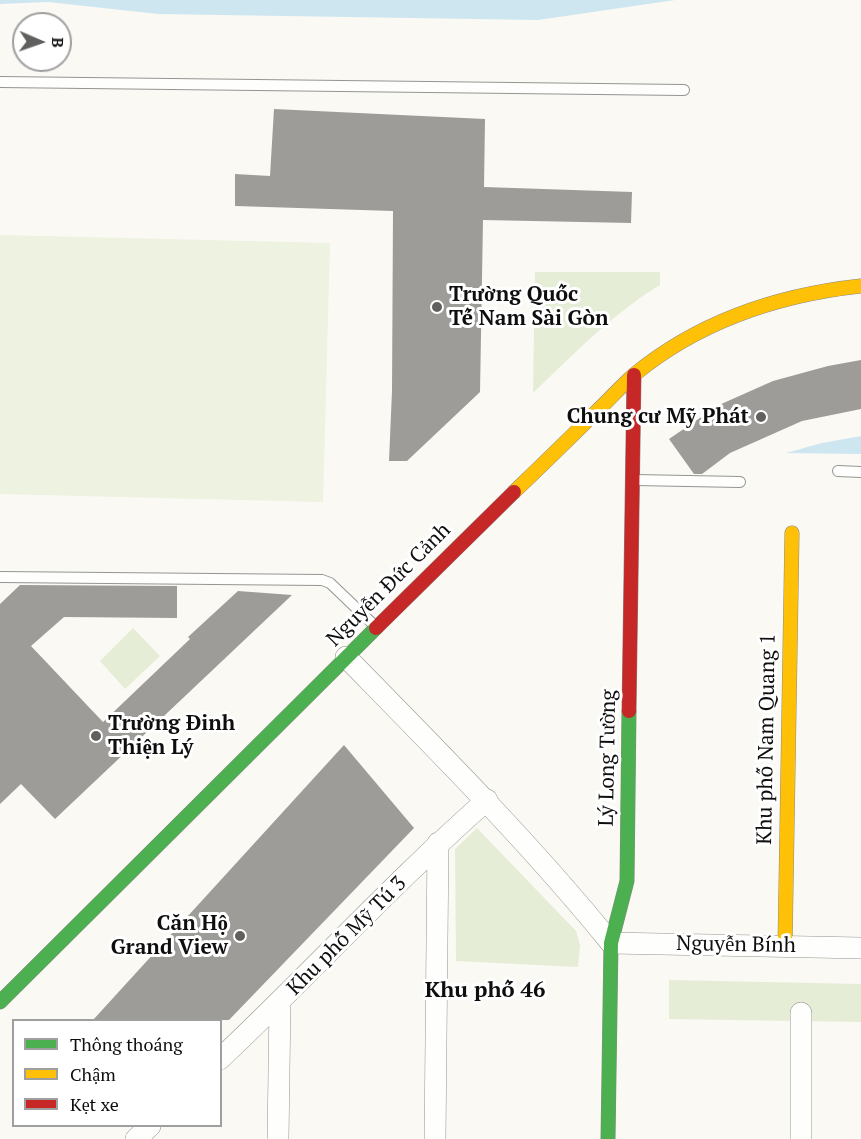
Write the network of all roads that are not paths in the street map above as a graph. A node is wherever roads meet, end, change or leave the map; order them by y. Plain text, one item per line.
1 (0, 82) edge
2 (684, 90) dead end
3 (861, 286) edge
4 (634, 375) junction
5 (838, 471) dead end
6 (861, 472) edge
7 (633, 480) junction
8 (740, 482) dead end
9 (792, 533) dead end
10 (0, 577) edge
11 (376, 628) junction
12 (346, 657) junction
13 (487, 800) junction
14 (438, 843) junction
15 (611, 943) junction
16 (785, 946) junction
17 (861, 948) edge
18 (0, 1002) edge
19 (280, 1003) junction
20 (801, 1014) dead end
21 (222, 1057) edge
22 (148, 1127) edge
23 (136, 1139) edge
24 (278, 1139) edge
25 (435, 1139) edge
26 (608, 1139) edge
27 (801, 1139) edge

1 - 2 lane
3 - 4 street, Nguyễn Đức Cảnh
4 - 7 street, Lý Long Tường
4 - 11 street, Nguyễn Đức Cảnh
5 - 6 lane
7 - 8 lane
7 - 15 street, Lý Long Tường
9 - 16 street, Khu phố Nam Quang 1
10 - 11 lane
11 - 12 street, Nguyễn Đức Cảnh
12 - 13 street
12 - 18 street, Nguyễn Đức Cảnh
13 - 14 street, Khu phố Mỹ Tú 3
13 - 15 street
14 - 19 street, Khu phố Mỹ Tú 3
14 - 25 street
15 - 16 street, Nguyễn Bính
15 - 26 street, Lý Long Tường
16 - 17 street, Nguyễn Bính
19 - 21 street
19 - 24 street, Khu phố Mỹ Tú 3
20 - 27 street
22 - 23 street

